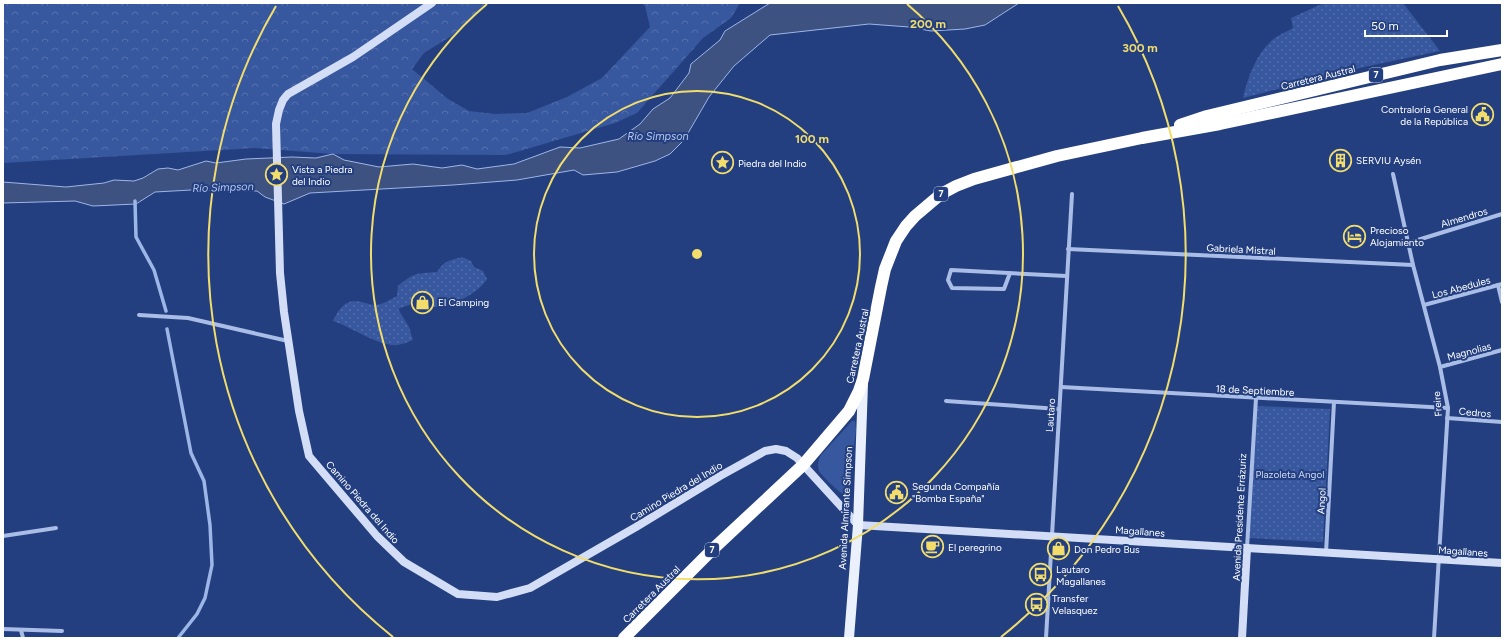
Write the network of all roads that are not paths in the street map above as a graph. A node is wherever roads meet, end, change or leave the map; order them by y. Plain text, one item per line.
1 (432, 3) edge
2 (1502, 50) edge
3 (1502, 64) edge
4 (1142, 138) junction
5 (1393, 174) dead end
6 (1072, 194) dead end
7 (1502, 214) edge
8 (1408, 243) junction
9 (1068, 248) junction
10 (1413, 265) junction
11 (1010, 273) junction
12 (1066, 276) junction
13 (1500, 285) edge
14 (1502, 302) edge
15 (1424, 305) junction
16 (139, 315) dead end
17 (289, 341) junction
18 (1502, 350) edge
19 (1440, 367) junction
20 (863, 379) junction
21 (1061, 387) junction
22 (1256, 398) junction
23 (946, 401) dead end
24 (1334, 402) junction
25 (1448, 408) junction
26 (1059, 409) junction
27 (1447, 418) junction
28 (1502, 422) edge
29 (803, 465) junction
30 (858, 525) junction
31 (56, 528) dead end
32 (3, 536) edge
33 (1051, 536) junction
34 (1247, 548) junction
35 (1326, 552) junction
36 (1438, 559) junction
37 (1502, 564) edge
38 (3, 629) edge
39 (21, 630) junction
40 (62, 631) dead end
41 (23, 638) edge
42 (624, 638) edge
43 (849, 638) edge
44 (1046, 638) edge
45 (1242, 638) edge
46 (1434, 638) edge

1 - 17 street, Camino Piedra del Indio
2 - 4 highway, Carretera Austral / 7
3 - 4 highway, Carretera Austral / 7
4 - 20 highway, Carretera Austral / 7
5 - 8 street, Freire
6 - 9 street, Lautaro
7 - 8 street, Almendros
8 - 10 street, Freire
9 - 10 street, Gabriela Mistral
9 - 12 street, Lautaro
10 - 15 street, Freire
11 - 11 street
11 - 12 street
12 - 21 street, Lautaro
13 - 14 street
13 - 15 street, Los Abedules
15 - 19 street, Freire
16 - 17 street
17 - 29 street, Camino Piedra del Indio
18 - 19 street, Magnolias
19 - 25 street, Freire
20 - 29 highway, Carretera Austral / 7
20 - 30 main road, Avenida Almirante Simpson
21 - 22 street, 18 de Septiembre
21 - 26 street, Lautaro
22 - 24 street, 18 de Septiembre
22 - 34 street, Avenida Presidente Errázuriz
23 - 26 street
24 - 25 street, 18 de Septiembre
24 - 35 street, Angol
25 - 27 street, Freire
26 - 33 street, Lautaro
27 - 28 street, Cedros
27 - 36 street, Freire
29 - 30 street
29 - 42 highway, Carretera Austral / 7
30 - 33 street, Magallanes
30 - 43 main road, Avenida Almirante Simpson
31 - 32 street
33 - 34 street, Magallanes
33 - 44 street, Lautaro
34 - 35 street, Magallanes
34 - 45 street, Avenida Presidente Errázuriz
35 - 36 street, Magallanes
36 - 37 street, Magallanes
36 - 46 street, Freire
38 - 39 street
39 - 40 street
39 - 41 street

